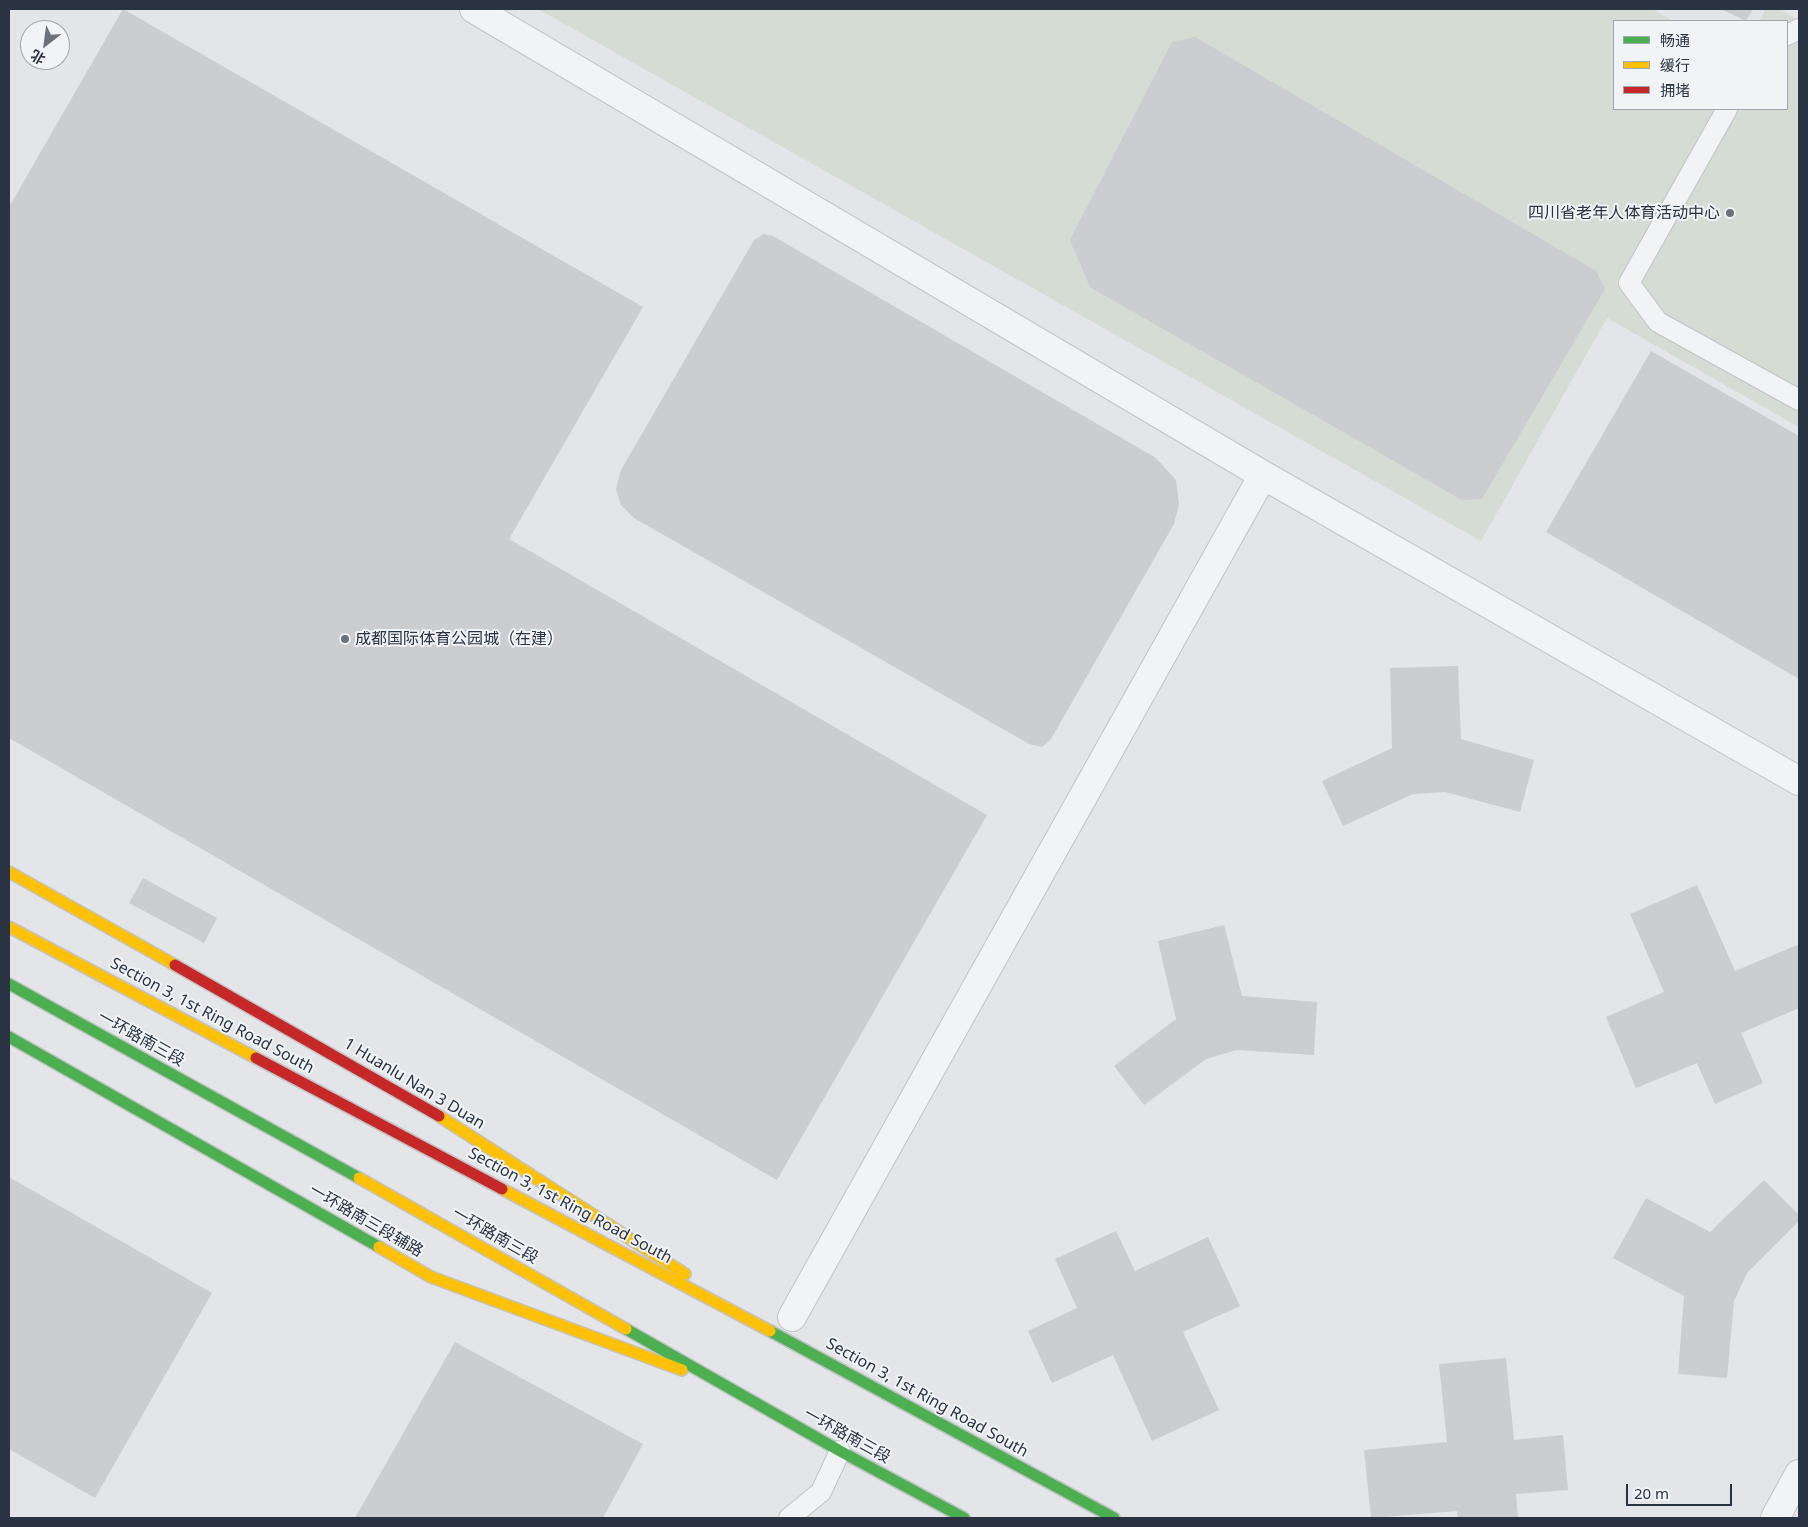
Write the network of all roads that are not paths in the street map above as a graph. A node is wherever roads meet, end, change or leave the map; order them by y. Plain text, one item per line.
1 (474, 9) edge
2 (1725, 110) edge
3 (1799, 400) edge
4 (1262, 474) junction
5 (1799, 780) edge
6 (9, 872) edge
7 (9, 927) edge
8 (9, 984) edge
9 (9, 1038) edge
10 (792, 1329) junction
11 (728, 1387) junction
12 (840, 1451) junction
13 (1799, 1474) edge
14 (789, 1518) edge
15 (964, 1518) edge
16 (1114, 1518) edge
17 (1775, 1518) edge

1 - 4 street
2 - 3 lane
4 - 5 street
4 - 10 street
6 - 10 main road, 1 Huanlu Nan 3 Duan
7 - 10 main road, Section 3, 1st Ring Road South
8 - 11 main road, 一环路南三段
9 - 11 main road, 一环路南三段辅路
10 - 16 main road, Section 3, 1st Ring Road South
11 - 12 main road, 一环路南三段
12 - 14 lane
12 - 15 main road, 一环路南三段
13 - 17 street

